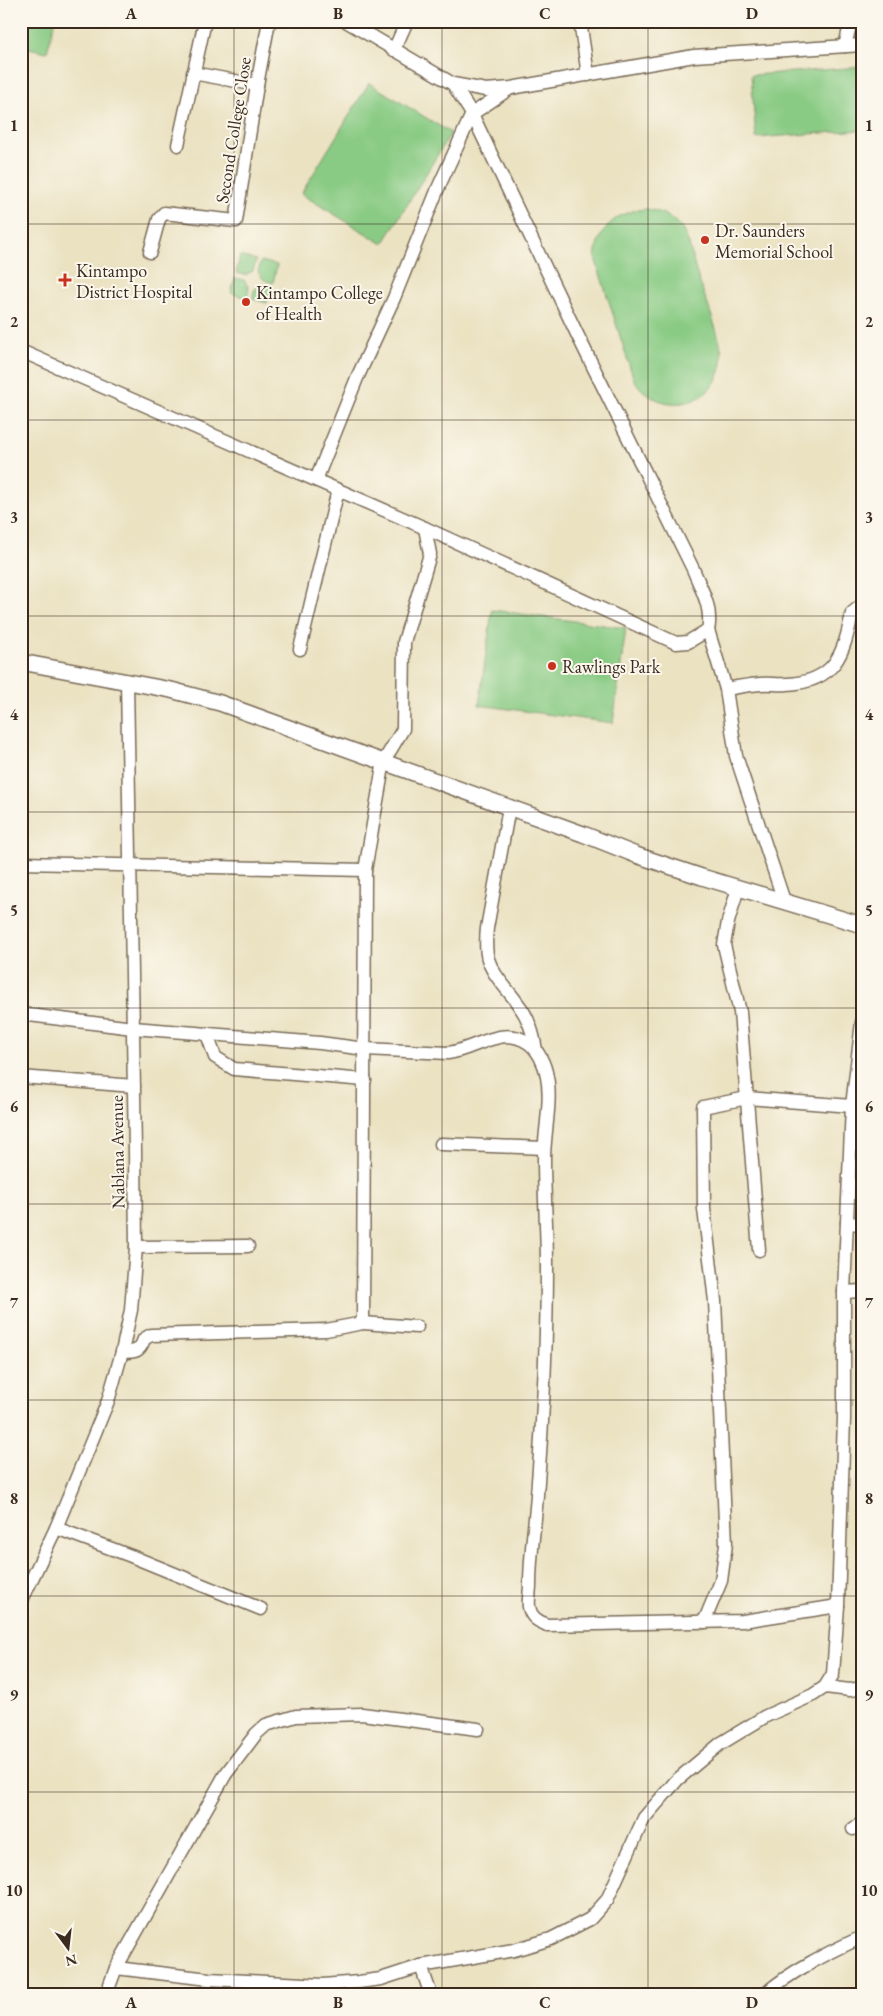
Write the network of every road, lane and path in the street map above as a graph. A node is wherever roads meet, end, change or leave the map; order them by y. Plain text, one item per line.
1 (205, 21) edge
2 (269, 21) edge
3 (346, 21) edge
4 (408, 21) edge
5 (580, 21) edge
6 (851, 21) edge
7 (862, 45) edge
8 (845, 46) junction
9 (394, 50) junction
10 (193, 72) junction
11 (588, 75) junction
12 (453, 84) junction
13 (257, 85) junction
14 (511, 88) junction
15 (472, 114) junction
16 (178, 145) dead end
17 (150, 252) dead end
18 (21, 350) edge
19 (316, 480) junction
20 (338, 490) junction
21 (425, 528) junction
22 (862, 605) edge
23 (708, 630) junction
24 (300, 649) dead end
25 (21, 662) edge
26 (127, 681) junction
27 (726, 689) junction
28 (384, 761) junction
29 (509, 808) junction
30 (21, 863) edge
31 (131, 864) junction
32 (365, 870) junction
33 (738, 888) junction
34 (784, 901) junction
35 (862, 925) edge
36 (21, 1014) edge
37 (862, 1022) edge
38 (134, 1028) junction
39 (207, 1034) junction
40 (365, 1049) junction
41 (536, 1050) junction
42 (21, 1077) edge
43 (365, 1080) junction
44 (858, 1084) edge
45 (134, 1086) junction
46 (747, 1098) junction
47 (852, 1106) junction
48 (856, 1143) edge
49 (441, 1144) dead end
50 (544, 1148) junction
51 (847, 1223) junction
52 (862, 1224) edge
53 (248, 1246) dead end
54 (136, 1247) junction
55 (759, 1250) dead end
56 (862, 1291) edge
57 (844, 1292) junction
58 (362, 1323) junction
59 (417, 1327) dead end
60 (122, 1352) junction
61 (56, 1528) junction
62 (21, 1602) edge
63 (838, 1606) junction
64 (260, 1609) dead end
65 (704, 1622) junction
66 (825, 1688) junction
67 (862, 1688) edge
68 (478, 1729) dead end
69 (862, 1937) edge
70 (421, 1966) junction
71 (116, 1968) junction
72 (106, 1995) edge
73 (431, 1995) edge
74 (764, 1995) edge

1 - 10 street
2 - 13 street, Second College Close
3 - 9 street
4 - 9 street
5 - 11 street
6 - 8 street
7 - 8 street
8 - 11 street
9 - 12 street
10 - 13 street
10 - 16 street
11 - 14 street
12 - 14 street
12 - 15 street
13 - 17 street, Second College Close
14 - 15 street
15 - 19 street
15 - 23 street
18 - 19 street
19 - 20 street
20 - 21 street
20 - 24 street
21 - 23 street
21 - 28 street
22 - 27 street
23 - 27 street
25 - 26 main road
26 - 28 main road
26 - 31 street, Nablana Avenue
27 - 34 street
28 - 29 main road
28 - 32 street
29 - 33 main road
29 - 41 street
30 - 31 street
31 - 32 street
31 - 38 street, Nablana Avenue
32 - 40 street
33 - 34 main road
33 - 46 street
34 - 35 main road
36 - 38 street
37 - 44 street
38 - 39 street
38 - 45 street, Nablana Avenue
39 - 40 street
39 - 43 street
40 - 41 street
40 - 43 street
41 - 50 street
42 - 45 street
43 - 58 street
44 - 47 street
45 - 54 street, Nablana Avenue
46 - 47 street
46 - 55 street
46 - 65 street
47 - 48 street
48 - 51 street
49 - 50 street
50 - 65 street
51 - 52 street
51 - 57 street
53 - 54 street
54 - 60 street, Nablana Avenue
56 - 57 street
57 - 63 street
58 - 59 street
58 - 60 street
60 - 61 street, Nablana Avenue
61 - 62 street, Nablana Avenue
61 - 64 street
63 - 65 street
63 - 66 street
66 - 67 street
66 - 70 street
68 - 71 street
69 - 74 street
70 - 71 street
70 - 73 street
71 - 72 street

